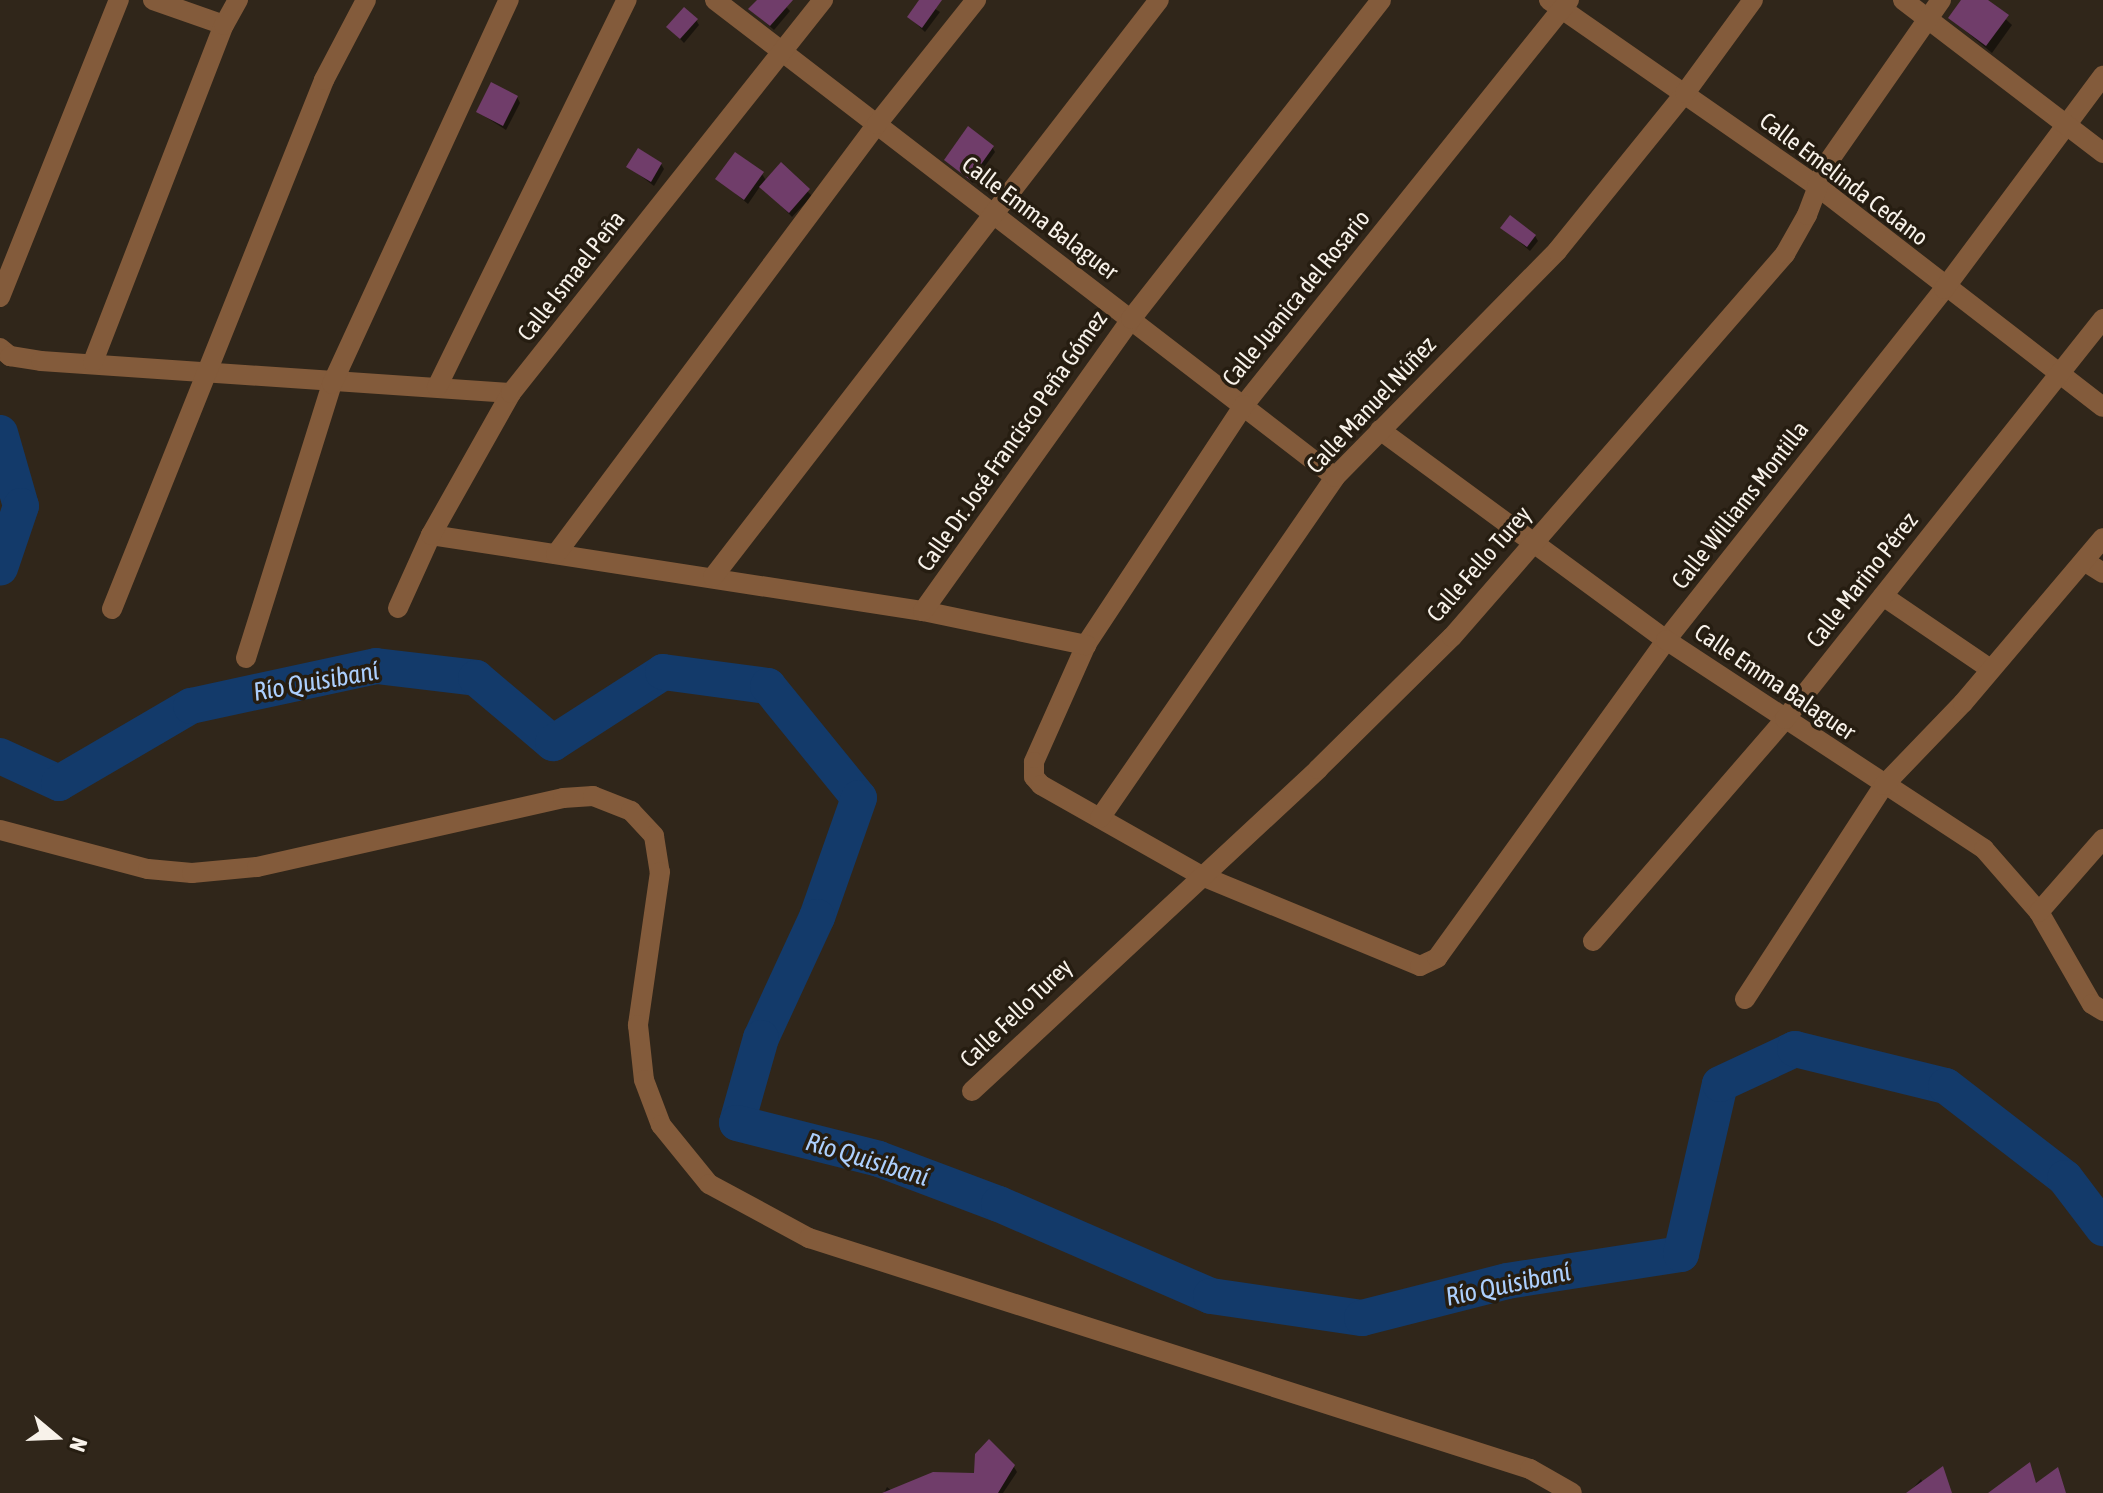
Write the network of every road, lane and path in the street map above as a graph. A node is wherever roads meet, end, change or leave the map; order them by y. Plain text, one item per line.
1 (119, 0) edge
2 (153, 0) edge
3 (238, 0) edge
4 (366, 0) edge
5 (509, 0) edge
6 (627, 0) edge
7 (715, 0) edge
8 (823, 0) edge
9 (976, 0) edge
10 (1159, 0) edge
11 (1381, 0) edge
12 (1753, 0) edge
13 (1903, 0) edge
14 (1941, 0) edge
15 (1560, 3) edge
16 (1926, 18) junction
17 (224, 25) junction
18 (781, 52) junction
19 (2103, 76) edge
20 (1685, 93) junction
21 (877, 124) junction
22 (2066, 126) junction
23 (2103, 153) edge
24 (1817, 186) junction
25 (992, 217) junction
26 (1944, 289) junction
27 (0, 297) edge
28 (1131, 319) junction
29 (2103, 319) edge
30 (0, 348) edge
31 (93, 362) junction
32 (2061, 372) junction
33 (209, 373) junction
34 (332, 384) junction
35 (437, 387) junction
36 (511, 393) junction
37 (1244, 405) junction
38 (2103, 407) edge
39 (1380, 430) junction
40 (1335, 477) junction
41 (431, 535) junction
42 (2103, 538) edge
43 (1535, 540) junction
44 (556, 554) junction
45 (2084, 561) junction
46 (2103, 573) edge
47 (713, 577) junction
48 (1883, 596) junction
49 (398, 608) dead end
50 (112, 609) dead end
51 (923, 611) junction
52 (1666, 640) junction
53 (1086, 645) junction
54 (246, 658) dead end
55 (1989, 668) junction
56 (1785, 719) junction
57 (1884, 785) junction
58 (1100, 818) junction
59 (0, 830) edge
60 (2103, 839) edge
61 (1202, 876) junction
62 (2039, 912) junction
63 (1593, 941) dead end
64 (1745, 999) dead end
65 (2099, 1002) edge
66 (972, 1091) dead end
67 (1572, 1493) edge

1 - 27 street
2 - 17 street
3 - 17 street
4 - 33 street
5 - 34 street
6 - 35 street
7 - 18 street, Calle Emma Balaguer
8 - 18 street, Calle Ismael Peña
9 - 21 street
10 - 25 street
11 - 28 street, Calle Dr. José Francisco Peña Gómez
12 - 20 street, Calle Manuel Núñez
13 - 16 street
14 - 16 street, Calle Fello Turey
15 - 20 street, Calle Emelinda Cedano
15 - 37 street, Calle Juanica del Rosario
16 - 22 street
16 - 24 street, Calle Fello Turey
17 - 31 street
18 - 21 street, Calle Emma Balaguer
18 - 36 street, Calle Ismael Peña
19 - 22 street, Calle Williams Montilla
20 - 24 street, Calle Emelinda Cedano
20 - 39 street, Calle Manuel Núñez
21 - 25 street, Calle Emma Balaguer
21 - 44 street
22 - 23 street
22 - 26 street, Calle Williams Montilla
24 - 26 street, Calle Emelinda Cedano
24 - 43 street, Calle Fello Turey
25 - 28 street, Calle Emma Balaguer
25 - 47 street
26 - 32 street, Calle Emelinda Cedano
26 - 52 street, Calle Williams Montilla
28 - 37 street, Calle Emma Balaguer
28 - 51 street, Calle Dr. José Francisco Peña Gómez
29 - 32 street, Calle Marino Pérez
30 - 31 street
31 - 33 street
32 - 38 street, Calle Emelinda Cedano
32 - 48 street, Calle Marino Pérez
33 - 34 street
33 - 50 street
34 - 35 street
34 - 54 street
35 - 36 street
36 - 41 street, Calle Ismael Peña
37 - 40 street, Calle Emma Balaguer
37 - 53 street, Calle Juanica del Rosario
39 - 40 street, Calle Manuel Núñez
39 - 43 street, Calle Emma Balaguer
40 - 58 street, Calle Manuel Núñez
41 - 44 street
41 - 49 street, Calle Ismael Peña
42 - 45 street
43 - 52 street, Calle Emma Balaguer
43 - 61 street, Calle Fello Turey
44 - 47 street
45 - 46 street
45 - 55 street
47 - 51 street
48 - 55 street
48 - 56 street, Calle Marino Pérez
51 - 53 street
52 - 56 street, Calle Emma Balaguer
52 - 61 street, Calle Williams Montilla
53 - 58 street, Calle Juanica del Rosario
55 - 57 street
56 - 57 street, Calle Emma Balaguer
56 - 63 street, Calle Marino Pérez
57 - 62 street, Calle Emma Balaguer
57 - 64 street
58 - 61 street
59 - 67 street
60 - 62 street
61 - 66 street, Calle Fello Turey
62 - 65 street, Calle Emma Balaguer

